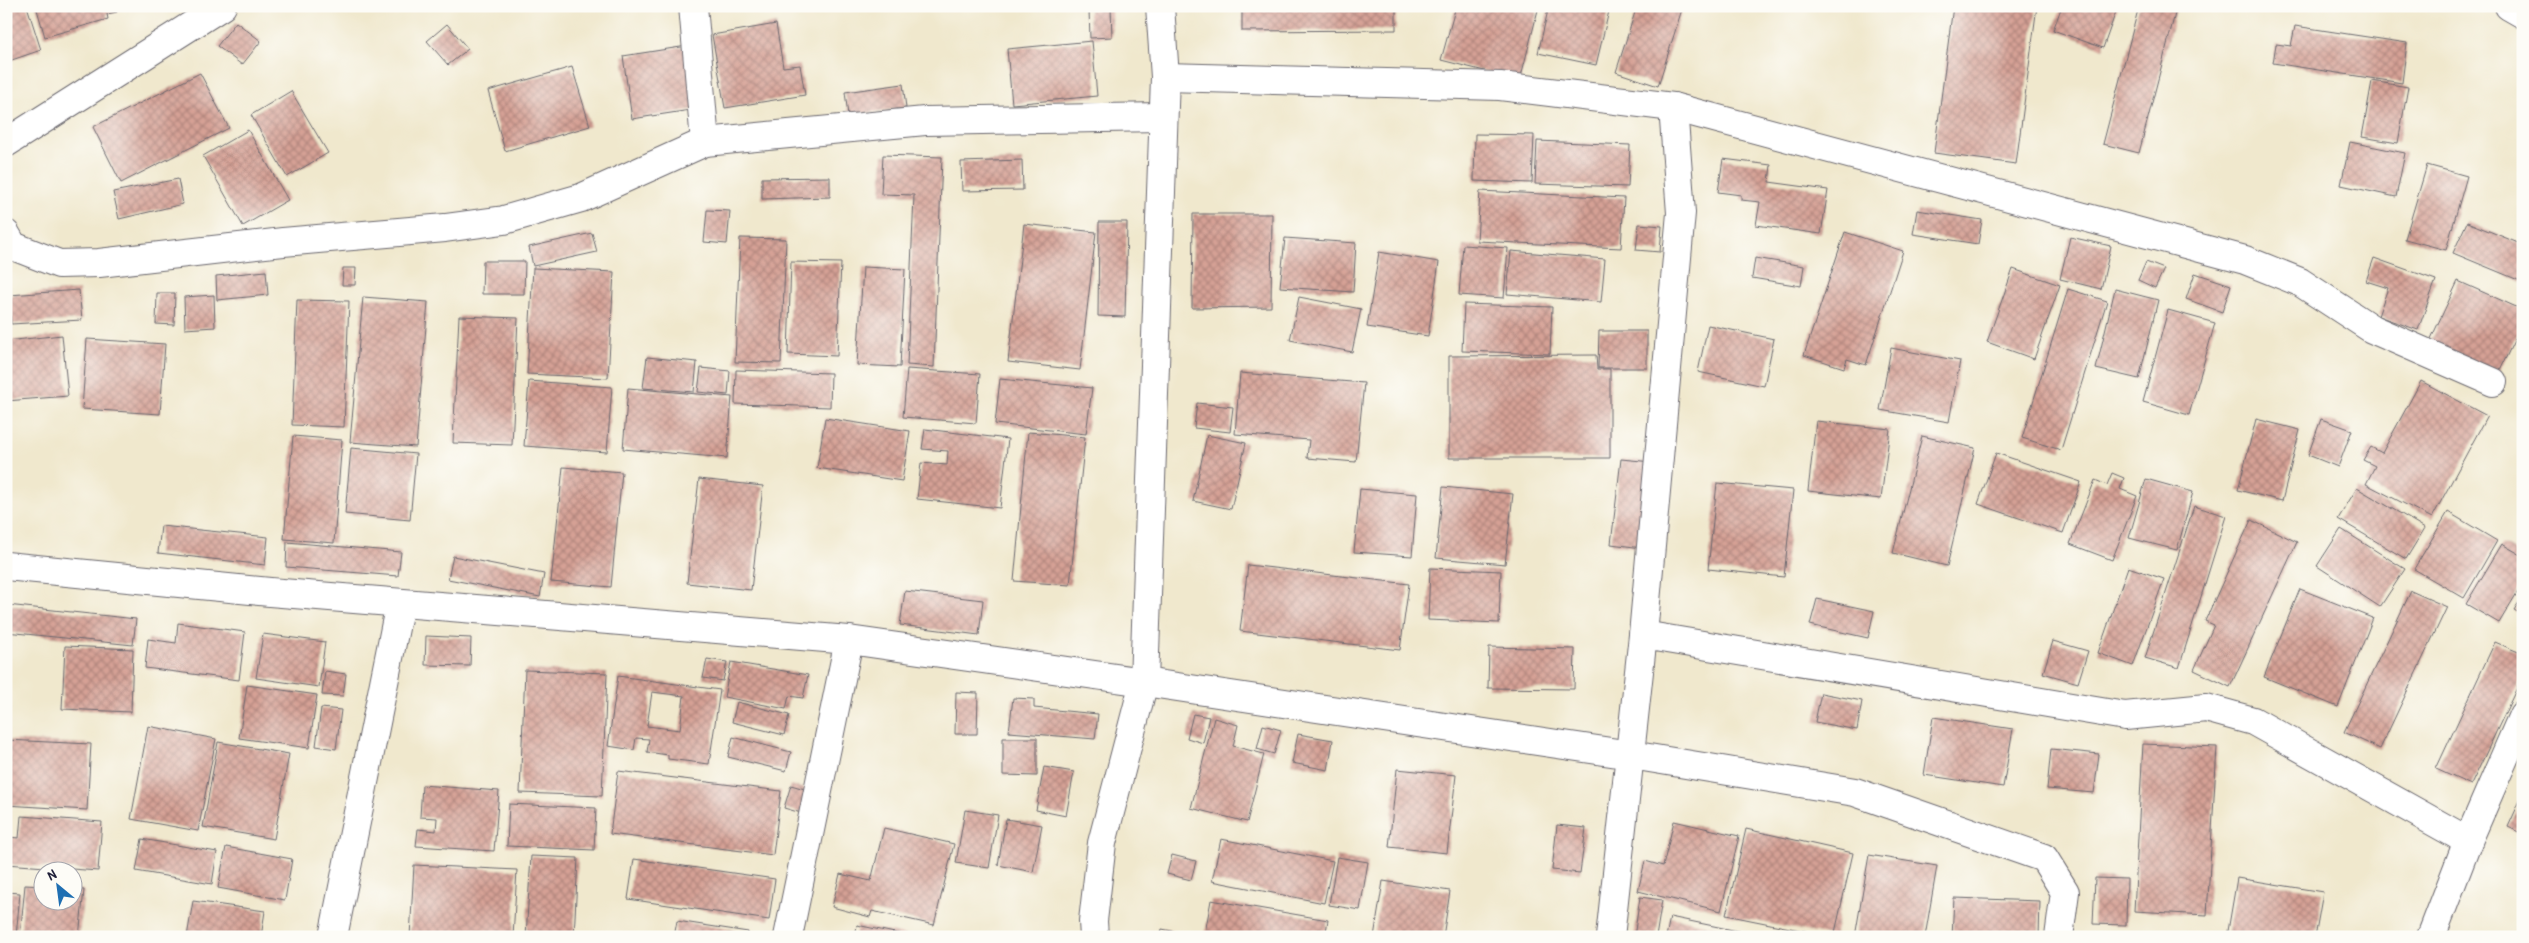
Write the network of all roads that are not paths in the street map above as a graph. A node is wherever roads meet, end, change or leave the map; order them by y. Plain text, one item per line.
1 (222, 6) edge
2 (693, 6) edge
3 (1160, 6) edge
4 (2508, 6) edge
5 (2523, 14) edge
6 (1165, 77) junction
7 (1673, 107) junction
8 (1163, 117) junction
9 (705, 142) junction
10 (6, 143) edge
11 (6, 234) edge
12 (2493, 382) dead end
13 (6, 566) edge
14 (400, 603) junction
15 (1644, 635) junction
16 (849, 640) junction
17 (1144, 682) junction
18 (2523, 715) edge
19 (1631, 755) junction
20 (2468, 841) junction
21 (334, 937) edge
22 (788, 937) edge
23 (1094, 937) edge
24 (1610, 937) edge
25 (2059, 937) edge
26 (2431, 937) edge

1 - 10 street
2 - 9 street
3 - 6 street
4 - 5 street
6 - 7 street
6 - 8 street
7 - 12 street
7 - 15 street
8 - 9 street
8 - 17 street
9 - 11 street
13 - 14 street
14 - 16 street
14 - 21 street
15 - 19 street
15 - 20 street
16 - 17 street
16 - 22 street
17 - 19 street
17 - 23 street
18 - 20 street
19 - 24 street
19 - 25 street
20 - 26 street

